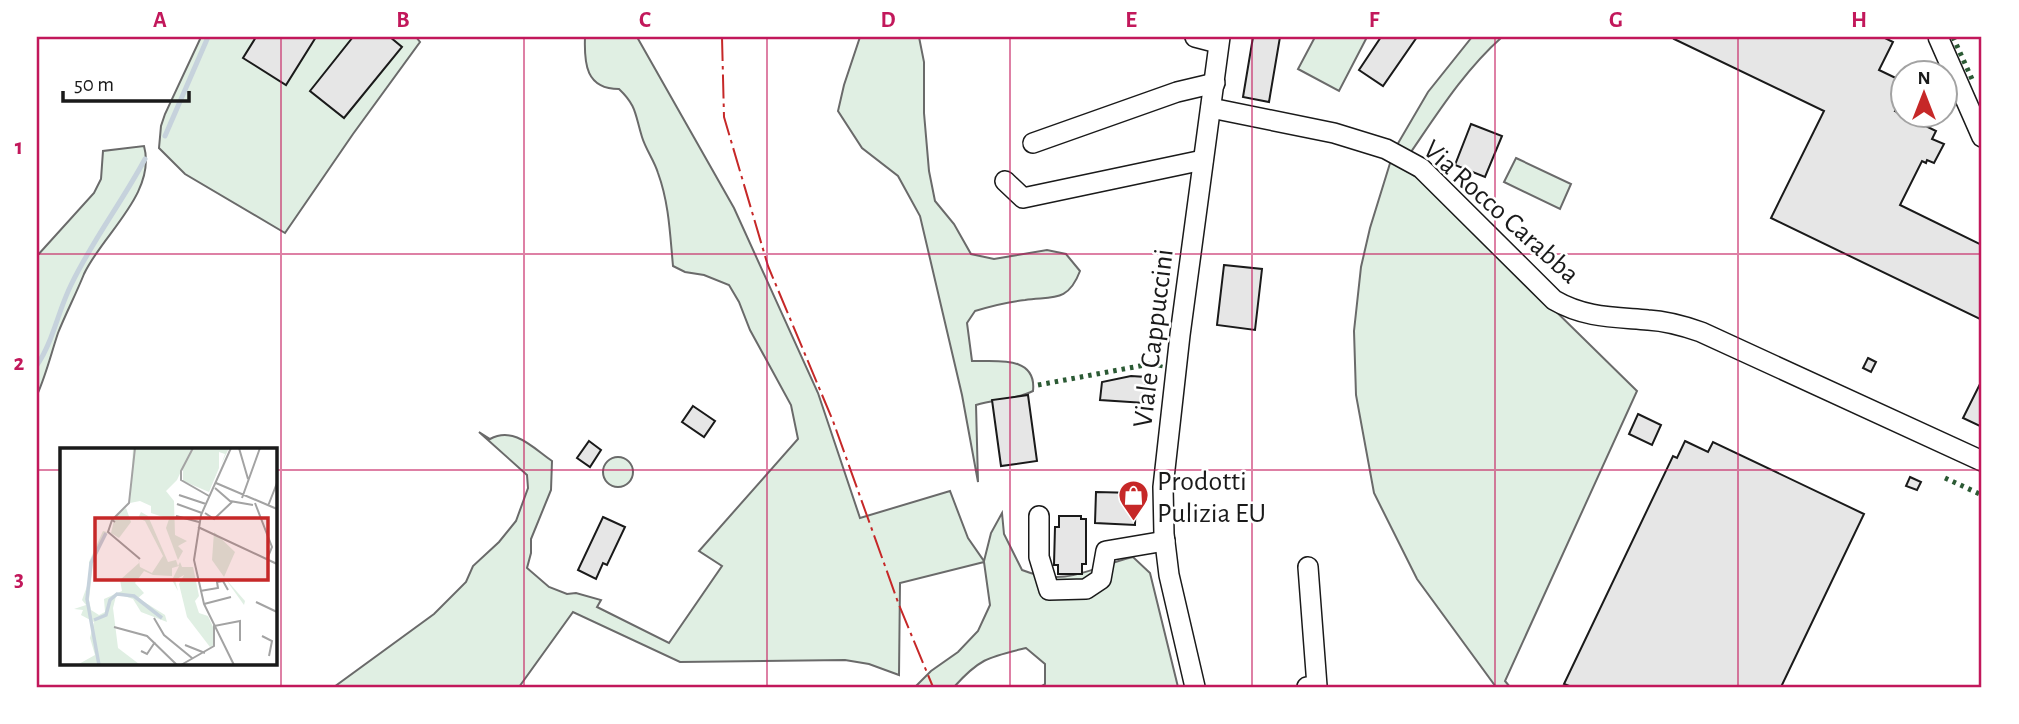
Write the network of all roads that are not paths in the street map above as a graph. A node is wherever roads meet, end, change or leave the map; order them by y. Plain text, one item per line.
1 (1195, 37) edge
2 (1938, 37) edge
3 (1219, 40) edge
4 (1215, 83) junction
5 (1211, 108) junction
6 (1982, 136) edge
7 (1033, 143) dead end
8 (1203, 160) junction
9 (1005, 181) dead end
10 (1982, 461) edge
11 (1039, 516) dead end
12 (1165, 541) junction
13 (1308, 567) dead end
14 (1195, 687) edge
15 (1307, 687) edge

1 - 3 street
2 - 6 street
3 - 4 street, Viale Cappuccini
4 - 5 street, Viale Cappuccini
4 - 7 street
5 - 8 street, Viale Cappuccini
5 - 10 street, Via Rocco Carabba
8 - 9 street
8 - 12 street, Viale Cappuccini
11 - 12 street
12 - 14 street, Viale Cappuccini
13 - 15 street

